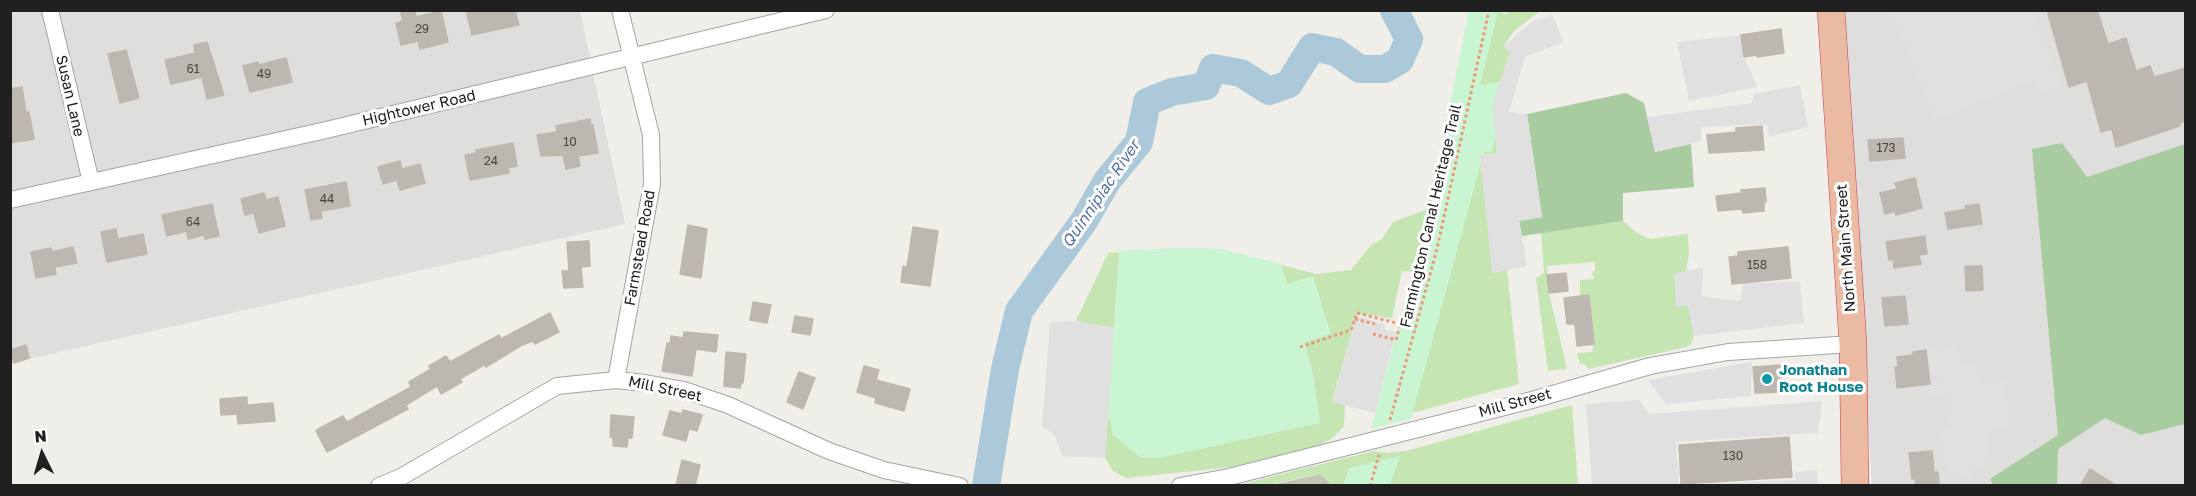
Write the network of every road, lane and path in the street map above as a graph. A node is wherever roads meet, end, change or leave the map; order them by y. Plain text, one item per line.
1 (50, 10) edge
2 (620, 10) edge
3 (826, 10) edge
4 (1489, 10) edge
5 (1831, 10) edge
6 (632, 57) junction
7 (91, 182) junction
8 (10, 200) edge
9 (1354, 319) junction
10 (1375, 324) dead end
11 (1400, 324) junction
12 (1416, 328) junction
13 (1373, 334) dead end
14 (1853, 344) junction
15 (1300, 346) dead end
16 (616, 380) junction
17 (1388, 424) dead end
18 (1380, 451) dead end
19 (881, 478) edge
20 (402, 481) edge
21 (380, 486) edge
22 (960, 486) edge
23 (1180, 486) edge
24 (1370, 486) edge
25 (1855, 486) edge

1 - 7 street, Susan Lane
2 - 6 street, Farmstead Road
3 - 6 street, Hightower Road
4 - 12 path, Farmington Canal Heritage Trail
5 - 14 highway, North Main Street
6 - 7 street, Hightower Road
6 - 16 street, Farmstead Road
7 - 8 street, Hightower Road
9 - 10 path
9 - 11 path
9 - 15 path
11 - 12 path
11 - 13 path
12 - 17 path, Farmington Canal Heritage Trail
14 - 23 street, Mill Street
14 - 25 highway, North Main Street
16 - 19 street, Mill Street
16 - 20 street, Mill Street
18 - 24 path
19 - 22 street, Mill Street
20 - 21 street, Mill Street

